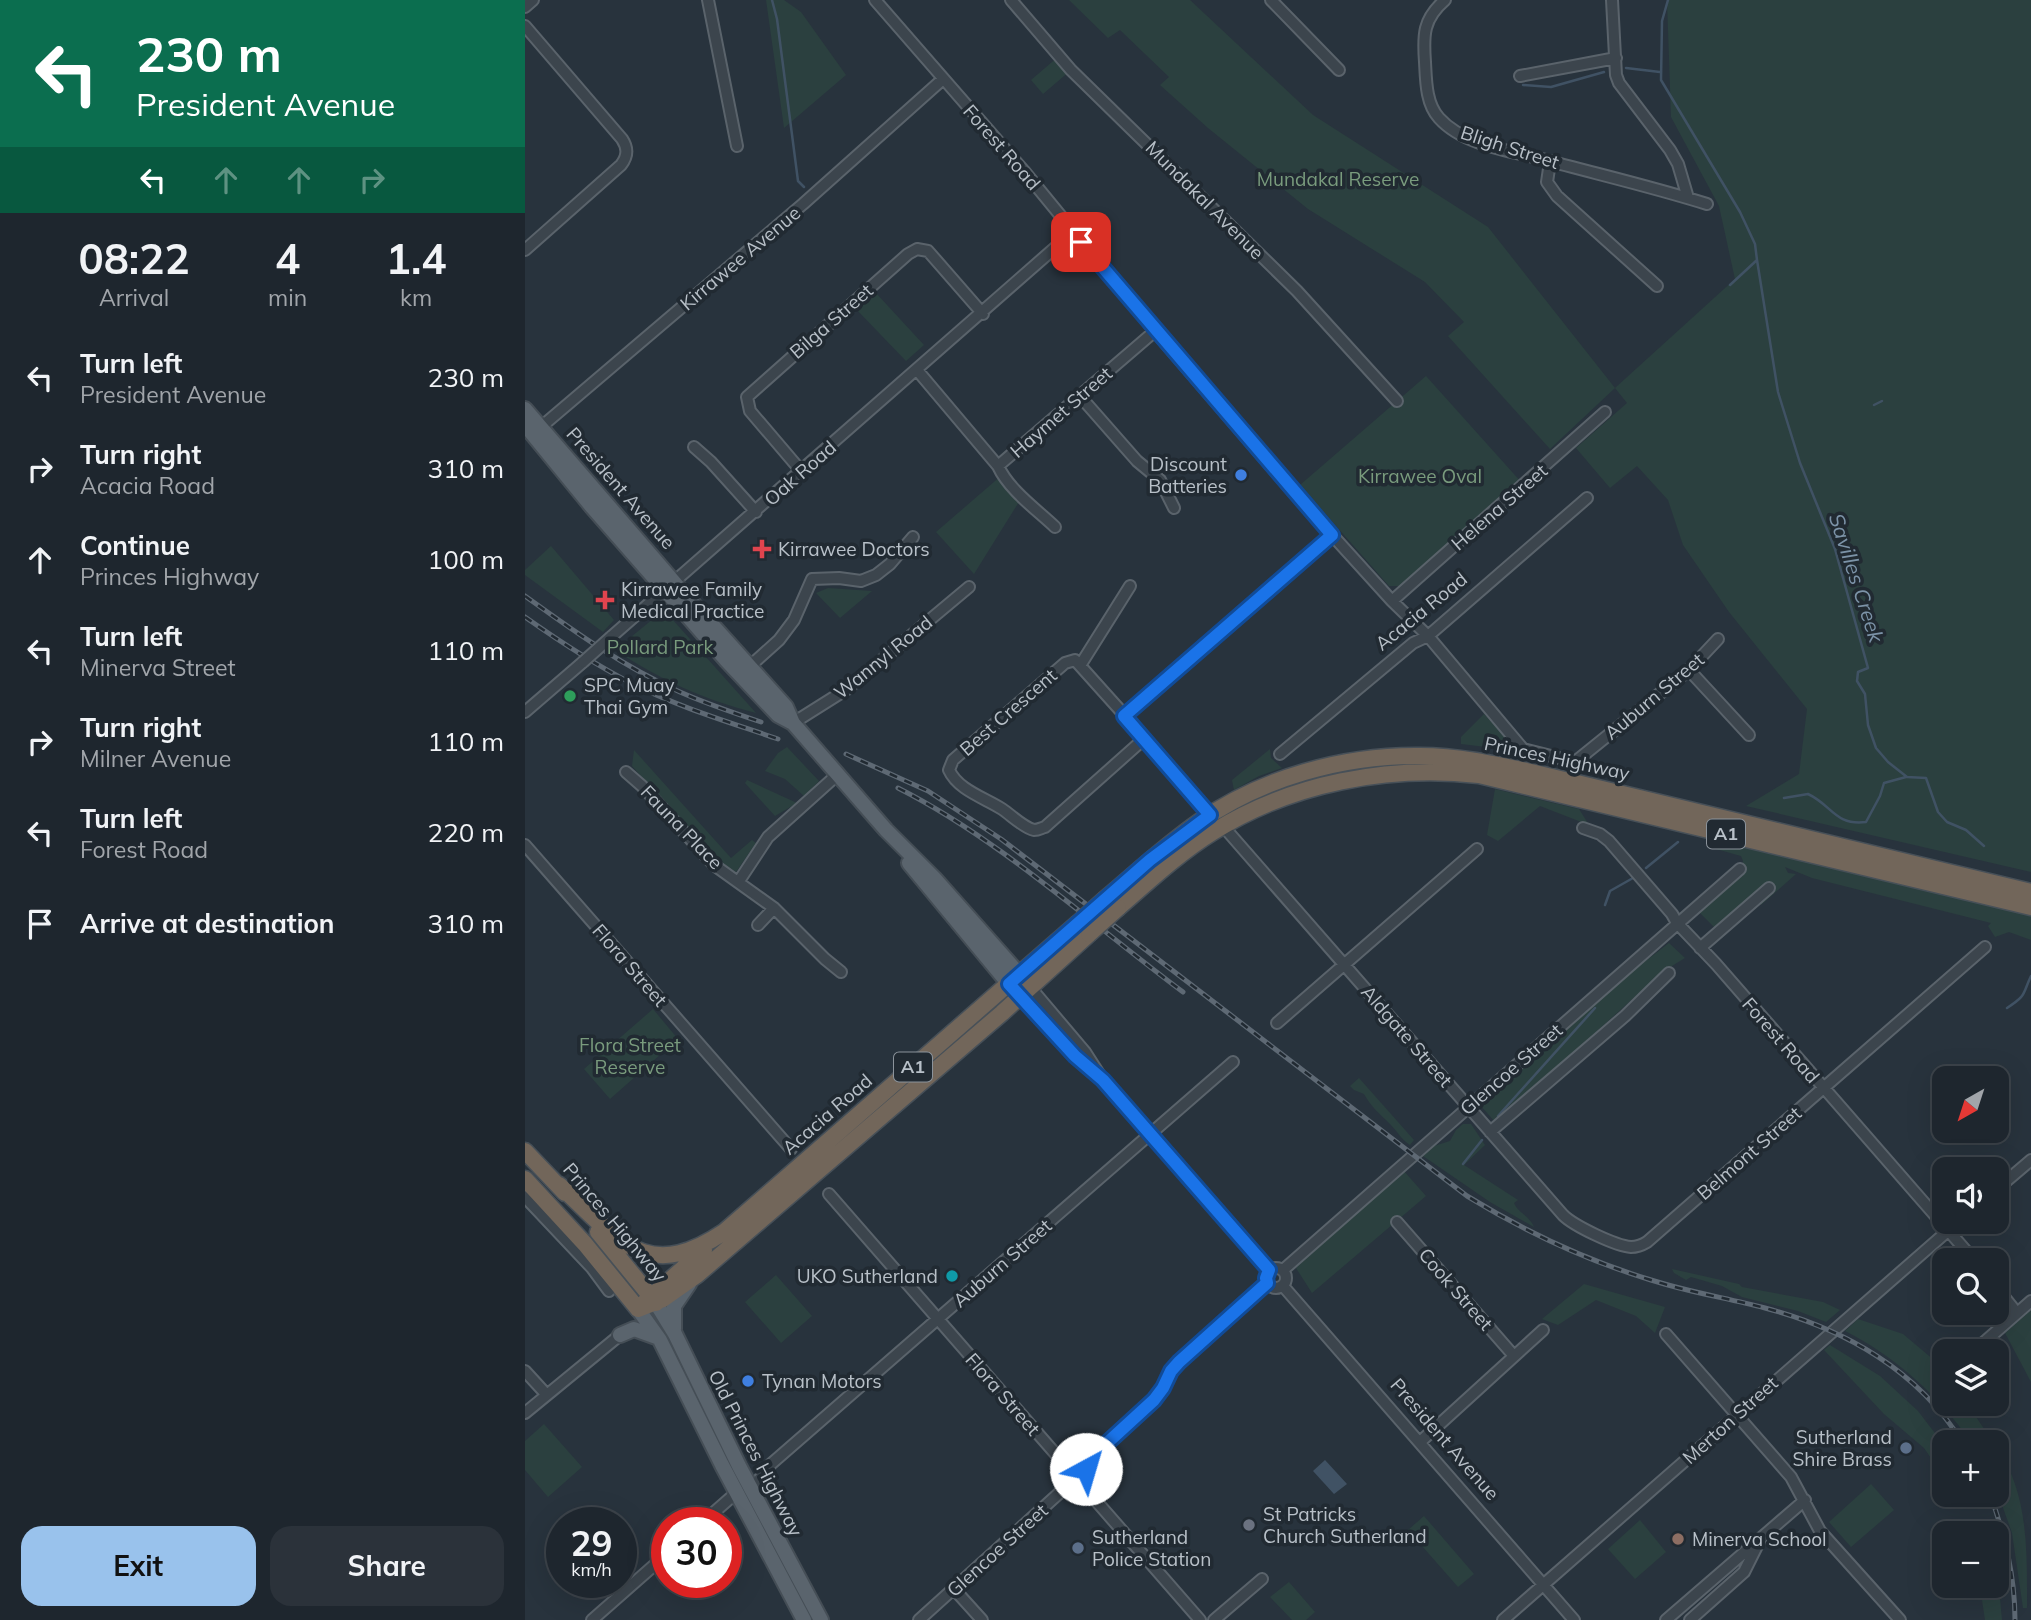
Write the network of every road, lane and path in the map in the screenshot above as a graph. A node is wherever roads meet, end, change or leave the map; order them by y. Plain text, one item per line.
1 (533, 0) edge
2 (708, 0) edge
3 (875, 0) edge
4 (1011, 0) edge
5 (1271, 0) edge
6 (1445, 0) edge
7 (1612, 0) edge
8 (525, 7) edge
9 (525, 26) edge
10 (1616, 58) junction
11 (1339, 71) dead end
12 (1520, 76) dead end
13 (943, 79) junction
14 (737, 146) dead end
15 (1550, 162) junction
16 (1688, 198) junction
17 (1707, 204) dead end
18 (1073, 232) junction
19 (525, 250) edge
20 (1657, 286) dead end
21 (983, 314) junction
22 (1155, 331) junction
23 (918, 370) junction
24 (1079, 395) junction
25 (1397, 401) dead end
26 (525, 409) edge
27 (1605, 412) dead end
28 (532, 427) edge
29 (694, 447) dead end
30 (998, 466) junction
31 (801, 472) junction
32 (1587, 498) dead end
33 (1174, 508) dead end
34 (756, 512) junction
35 (1055, 527) dead end
36 (1332, 535) junction
37 (913, 537) dead end
38 (669, 585) junction
39 (1130, 586) dead end
40 (969, 587) dead end
41 (1392, 601) junction
42 (1428, 636) junction
43 (1718, 639) dead end
44 (1076, 662) junction
45 (749, 667) junction
46 (1689, 670) junction
47 (1486, 707) joint
48 (525, 712) edge
49 (1124, 716) junction
50 (793, 723) junction
51 (1749, 734) dead end
52 (1145, 738) junction
53 (1280, 754) dead end
54 (626, 772) dead end
55 (837, 775) junction
56 (1210, 815) junction
57 (1223, 826) junction
58 (1584, 828) dead end
59 (525, 845) edge
60 (1476, 849) dead end
61 (1739, 869) dead end
62 (739, 881) junction
63 (1769, 888) dead end
64 (2031, 892) edge
65 (1111, 904) junction
66 (2031, 907) edge
67 (774, 908) junction
68 (1677, 923) junction
69 (758, 925) dead end
70 (1985, 947) dead end
71 (1700, 948) junction
72 (1345, 964) junction
73 (841, 972) dead end
74 (1669, 973) dead end
75 (1020, 985) junction
76 (1277, 1023) dead end
77 (1233, 1062) dead end
78 (1823, 1088) junction
79 (1467, 1107) junction
80 (1490, 1132) junction
81 (1150, 1134) junction
82 (791, 1149) dead end
83 (525, 1151) edge
84 (2031, 1160) edge
85 (525, 1179) edge
86 (2009, 1179) edge
87 (559, 1185) junction
88 (829, 1194) dead end
89 (525, 1196) edge
90 (1932, 1212) edge
91 (1397, 1222) dead end
92 (724, 1231) junction
93 (1943, 1234) edge
94 (1951, 1234) edge
95 (1639, 1246) joint
96 (1964, 1248) edge
97 (1269, 1270) junction
98 (1283, 1270) junction
99 (697, 1275) junction
100 (1267, 1283) junction
101 (1283, 1286) junction
102 (610, 1290) dead end
103 (653, 1300) junction
104 (2031, 1301) edge
105 (2009, 1303) edge
106 (638, 1309) junction
107 (2017, 1313) junction
108 (938, 1320) junction
109 (1543, 1330) dead end
110 (675, 1334) junction
111 (1665, 1334) dead end
112 (620, 1335) joint
113 (1988, 1339) edge
114 (660, 1340) junction
115 (1514, 1356) junction
116 (525, 1371) edge
117 (546, 1394) junction
118 (525, 1413) edge
119 (1735, 1415) junction
120 (1420, 1442) junction
121 (732, 1464) junction
122 (771, 1464) junction
123 (1082, 1466) junction
124 (1067, 1467) junction
125 (1066, 1487) junction
126 (1084, 1487) junction
127 (736, 1493) junction
128 (755, 1497) junction
129 (1805, 1500) junction
130 (722, 1506) junction
131 (751, 1520) junction
132 (1765, 1535) junction
133 (1736, 1559) junction
134 (651, 1568) edge
135 (1746, 1568) junction
136 (1262, 1579) dead end
137 (1542, 1584) junction
138 (954, 1589) junction
139 (920, 1618) edge
140 (592, 1620) edge
141 (804, 1620) edge
142 (821, 1620) edge
143 (982, 1620) edge
144 (1200, 1620) edge
145 (1214, 1620) edge
146 (1503, 1620) edge
147 (1574, 1620) edge
148 (1666, 1620) edge
149 (1690, 1620) edge
150 (1900, 1620) edge

1 - 8 street
2 - 14 street
3 - 13 street, Forest Road
4 - 25 street, Mundakal Avenue
5 - 11 street
6 - 15 street, Bligh Street
7 - 10 street
9 - 19 street
10 - 12 street
10 - 16 street
13 - 18 street, Forest Road
13 - 28 street, Kirrawee Avenue
15 - 16 street, Bligh Street
15 - 20 street
16 - 17 street, Bligh Street
18 - 21 street, Oak Road
18 - 22 street, Forest Road
21 - 23 street, Oak Road
21 - 31 street, Bilga Street
22 - 24 street, Haymet Street
22 - 36 street, Forest Road
23 - 30 street, Haymet Street
23 - 31 street, Oak Road
24 - 30 street, Haymet Street
24 - 33 street
26 - 28 main road, President Avenue
27 - 41 street, Helena Street
28 - 38 main road, President Avenue
29 - 34 street
30 - 35 street
31 - 34 street, Oak Road
32 - 42 street, Acacia Road
34 - 38 street, Oak Road
36 - 41 street, Forest Road
36 - 49 street
37 - 45 street
38 - 45 main road, President Avenue
38 - 48 street, Oak Road, bridge
38 - 50 main road, President Avenue
39 - 44 street
40 - 50 street, Wannyl Road
41 - 42 street, Forest Road
42 - 47 street, Forest Road
42 - 53 street, Acacia Road
43 - 46 street, Auburn Street
44 - 49 street
44 - 52 street, Best Crescent
45 - 50 main road, President Avenue
46 - 47 street, Auburn Street
46 - 51 street
49 - 52 street
50 - 55 main road, President Avenue
52 - 56 street
54 - 62 street, Fauna Place
55 - 62 street, Fauna Place
55 - 75 main road, President Avenue
56 - 64 highway, Princes Highway / A1
56 - 65 highway, Princes Highway / A1
57 - 65 highway, Princes Highway / A1
57 - 66 highway, Princes Highway / A1
57 - 72 street, Aldgate Street
58 - 68 street, Forest Road
59 - 82 street, Flora Street
60 - 72 street
61 - 68 street, Glencoe Street
62 - 67 street, Fauna Place
63 - 71 street
65 - 75 highway, Acacia Road / A1, bridge
67 - 69 street
67 - 73 street, Fauna Place
68 - 71 street, Forest Road
68 - 79 street, Glencoe Street
70 - 78 street, Belmont Street
71 - 78 street, Forest Road
72 - 76 street
72 - 79 street, Aldgate Street
74 - 80 street, Glencoe Street
75 - 81 street, President Avenue
75 - 92 highway, Acacia Road / A1
75 - 99 highway, Acacia Road / A1
77 - 81 street, Auburn Street
78 - 90 street, Forest Road
78 - 95 street, Belmont Street
79 - 80 street, Aldgate Street
79 - 98 street, Glencoe Street
80 - 95 street, Aldgate Street
81 - 97 street, President Avenue
81 - 108 street, Auburn Street
83 - 87 highway, Princes Highway / A1
84 - 86 street
85 - 106 highway, Princes Highway
87 - 92 highway, Acacia Road / A1
87 - 103 highway, Princes Highway
88 - 108 street, Flora Street
89 - 102 street
91 - 115 street, Cook Street
92 - 103 highway, A1
93 - 119 street, Merton Street
94 - 96 street, Forest Road
97 - 98 street
97 - 100 street
98 - 101 street
99 - 103 highway, Acacia Road / A1
99 - 110 main road
100 - 101 street
100 - 123 street
101 - 120 street, President Avenue
103 - 106 highway
103 - 110 main road, Old Princes Highway
104 - 107 street
105 - 107 street
106 - 114 main road, Old Princes Highway
107 - 113 street
108 - 122 street, Auburn Street
108 - 124 street, Flora Street
109 - 115 street
110 - 121 main road, Old Princes Highway
111 - 119 street
112 - 114 main road
112 - 117 street
114 - 121 main road, Old Princes Highway
115 - 120 street
116 - 117 street
117 - 118 street
119 - 129 street
119 - 137 street, Merton Street
120 - 137 street, President Avenue
121 - 122 street
121 - 127 main road
121 - 128 main road, Old Princes Highway
121 - 130 street
122 - 128 street, Auburn Street
123 - 124 street
123 - 126 street
124 - 125 street
125 - 126 street
125 - 138 street, Glencoe Street
126 - 144 street
127 - 130 street
127 - 131 main road, Old Princes Highway
128 - 142 main road, Old Princes Highway
129 - 132 street
129 - 150 street
130 - 131 street
131 - 141 main road, Old Princes Highway
132 - 133 street
132 - 135 street
133 - 135 street
133 - 148 street
134 - 140 street
135 - 149 street
136 - 145 street
137 - 146 street, Merton Street
137 - 147 street, President Avenue
138 - 139 street, Glencoe Street
138 - 143 street

